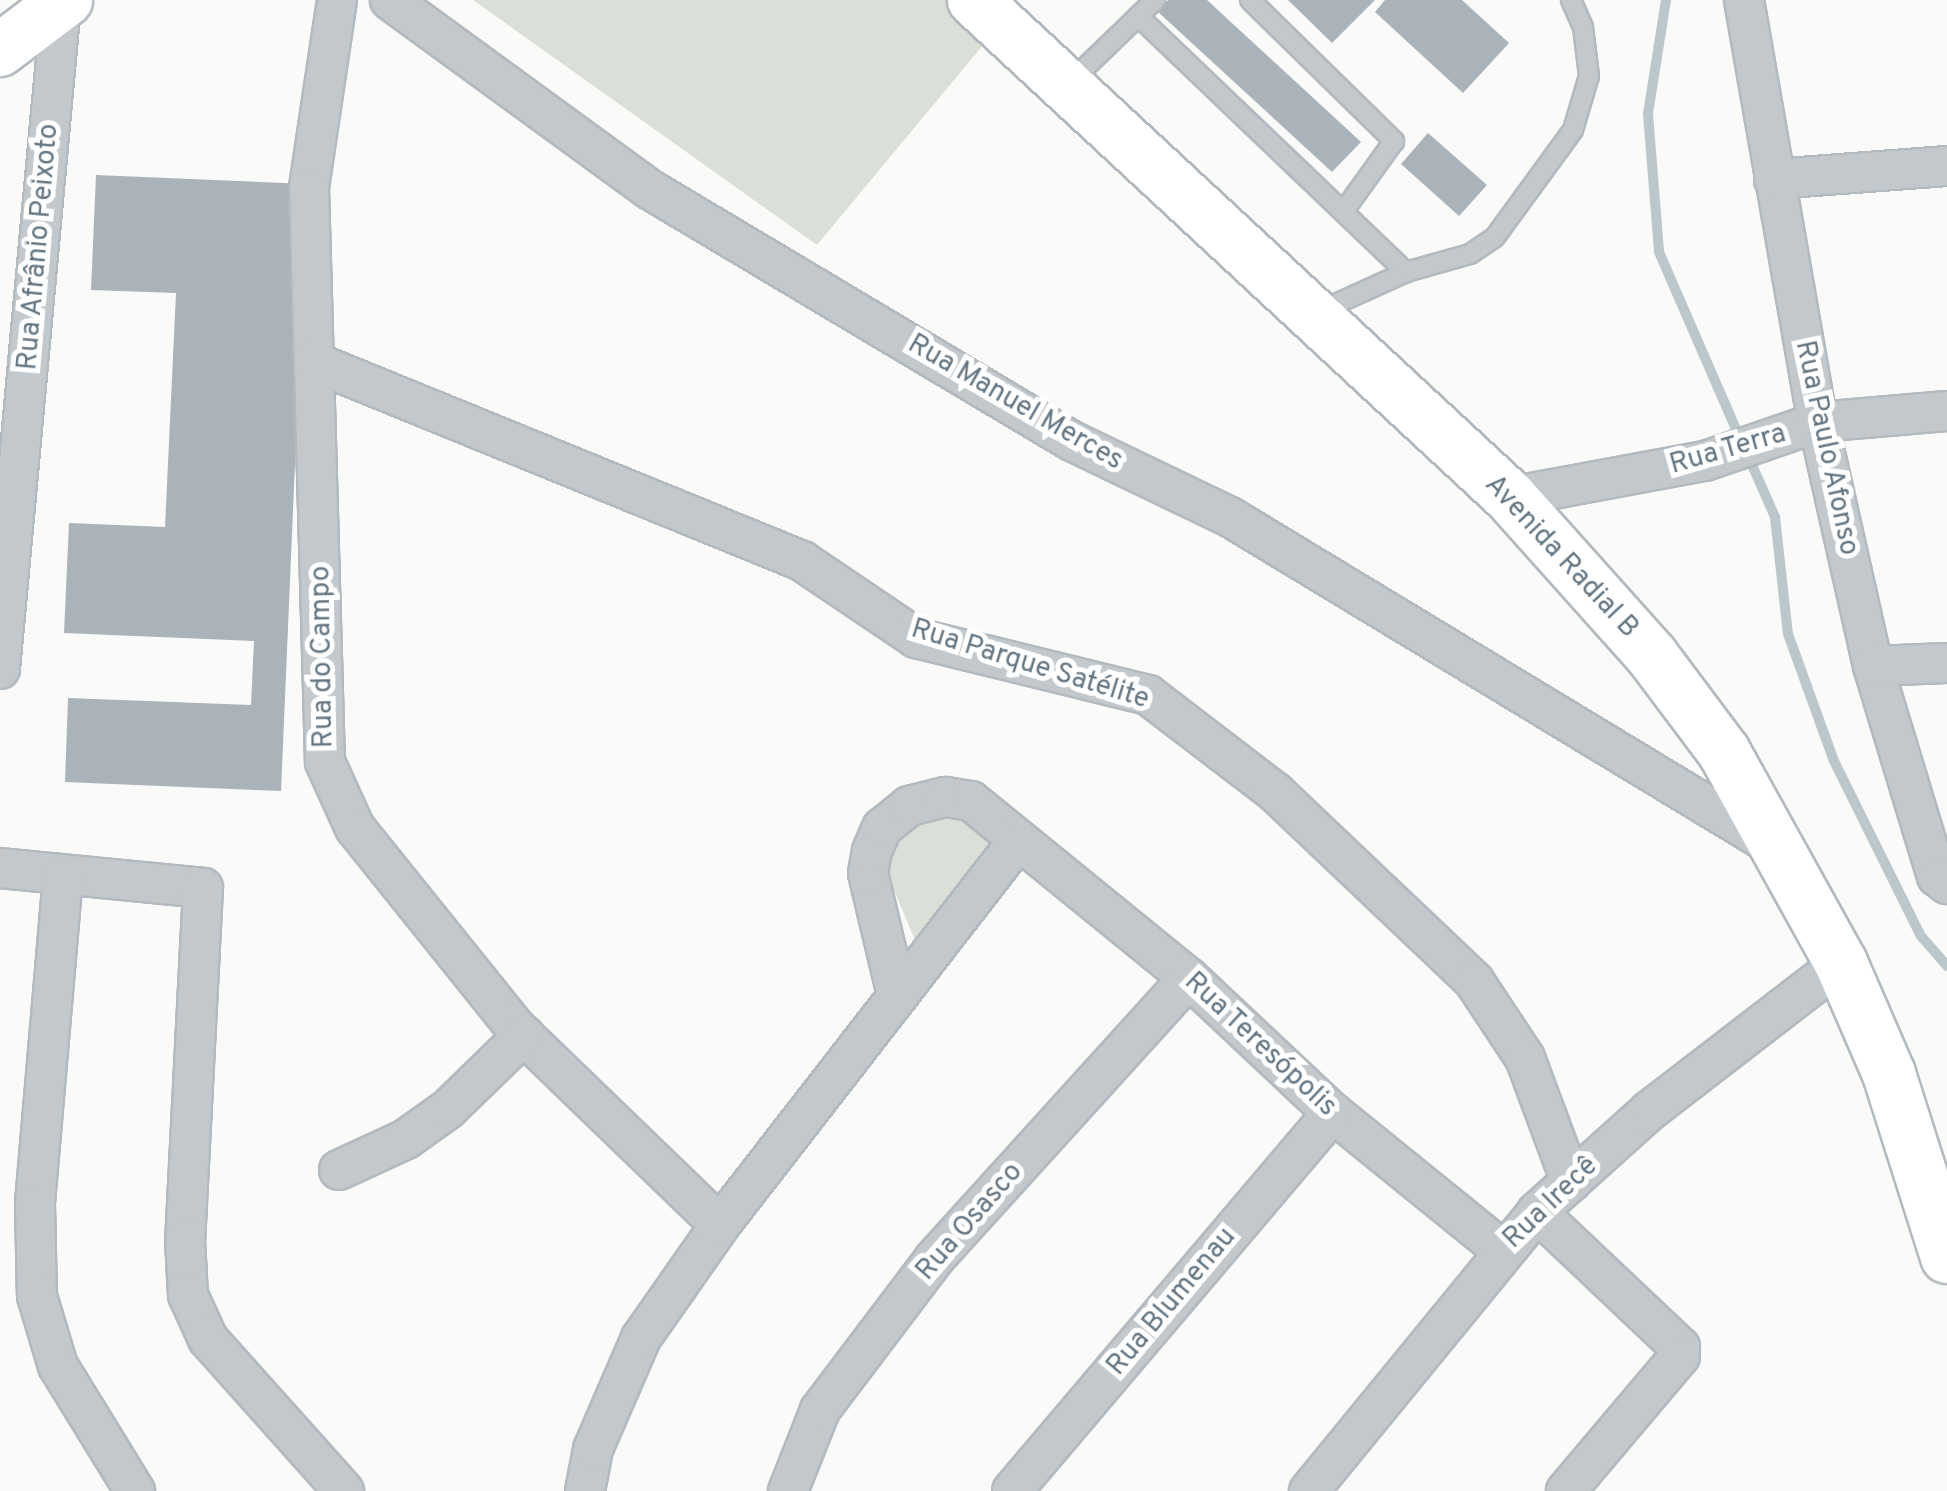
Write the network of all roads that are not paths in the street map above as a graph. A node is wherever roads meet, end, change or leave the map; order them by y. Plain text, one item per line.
1 (337, 0) edge
2 (390, 0) edge
3 (974, 0) edge
4 (1154, 0) edge
5 (1250, 0) edge
6 (1571, 0) edge
7 (1744, 0) edge
8 (63, 2) edge
9 (1138, 16) junction
10 (0, 50) edge
11 (1066, 86) junction
12 (1947, 166) edge
13 (1774, 179) junction
14 (1343, 212) junction
15 (1406, 272) junction
16 (1313, 314) junction
17 (314, 362) junction
18 (1947, 411) edge
19 (1818, 422) junction
20 (1510, 497) junction
21 (1947, 662) edge
22 (1872, 666) junction
23 (0, 669) edge
24 (1724, 752) junction
25 (1659, 777) junction
26 (1020, 840) junction
27 (1781, 851) junction
28 (0, 868) edge
29 (63, 876) junction
30 (1947, 884) edge
31 (1842, 963) junction
32 (1189, 978) junction
33 (897, 995) junction
34 (524, 1036) junction
35 (1333, 1113) junction
36 (340, 1170) dead end
37 (1571, 1182) junction
38 (1538, 1212) junction
39 (720, 1225) junction
40 (1502, 1249) junction
41 (1947, 1257) edge
42 (135, 1491) edge
43 (344, 1491) edge
44 (585, 1491) edge
45 (788, 1491) edge
46 (1012, 1491) edge
47 (1309, 1491) edge
48 (1566, 1491) edge

1 - 17 street, Rua do Campo
2 - 25 street, Rua Manuel Merces
3 - 11 main road, Avenida Radial B
4 - 9 lane
5 - 14 lane
6 - 15 lane
7 - 13 street, Rua Paulo Afonso
8 - 10 main road
8 - 23 street, Rua Afrânio Peixoto
9 - 11 lane
9 - 14 lane
11 - 16 main road, Avenida Radial B
12 - 13 street
13 - 19 street, Rua Paulo Afonso
14 - 15 lane
15 - 16 lane
16 - 20 main road, Avenida Radial B
17 - 34 street, Rua do Campo
17 - 37 street, Rua Parque Satélite
18 - 19 street, Rua Terra
19 - 20 street, Rua Terra
19 - 22 street, Rua Paulo Afonso
20 - 24 main road, Avenida Radial B
21 - 22 street
22 - 30 street, Rua Paulo Afonso
24 - 25 street
24 - 27 main road, Avenida Radial B
25 - 27 street, Rua Manuel Merces
26 - 32 street, Rua Teresópolis
26 - 33 street
26 - 33 street, Rua Teresópolis
27 - 31 main road, Avenida Radial B
28 - 29 street
29 - 42 street
29 - 43 street
31 - 37 street, Rua Irecê
31 - 41 main road, Avenida Radial B
32 - 35 street, Rua Teresópolis
32 - 45 street, Rua Osasco
33 - 39 street
34 - 36 street
34 - 39 street, Rua do Campo
35 - 40 street, Rua Teresópolis
35 - 46 street, Rua Blumenau
37 - 38 street, Rua Irecê
38 - 40 street, Rua Irecê
38 - 48 street
39 - 44 street
40 - 47 street, Rua Irecê

